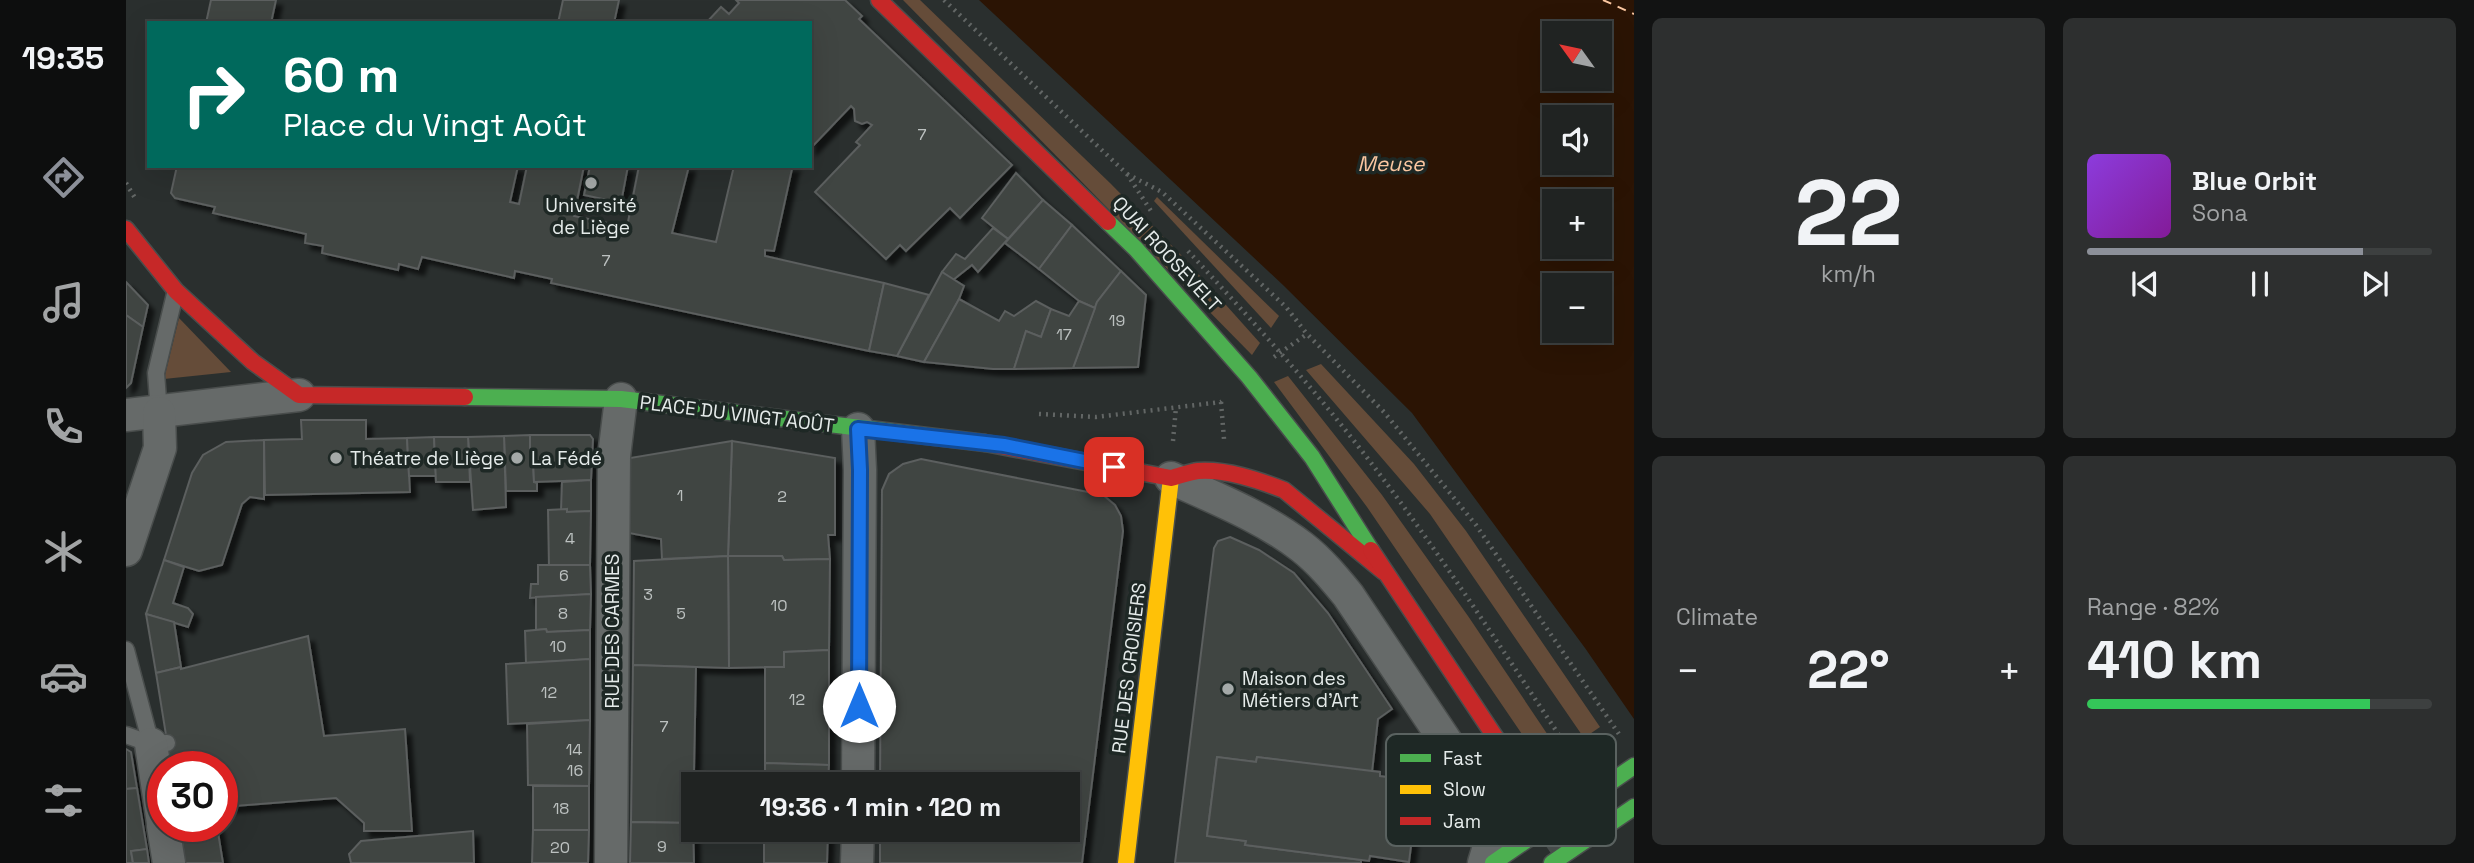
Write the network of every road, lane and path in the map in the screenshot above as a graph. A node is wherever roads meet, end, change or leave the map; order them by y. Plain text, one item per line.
1 (879, 0) edge
2 (944, 0) edge
3 (126, 229) edge
4 (176, 291) junction
5 (1307, 334) junction
6 (1270, 360) dead end
7 (299, 395) junction
8 (1229, 395) dead end
9 (621, 399) junction
10 (1221, 402) junction
11 (159, 413) junction
12 (1133, 413) dead end
13 (126, 415) edge
14 (858, 429) junction
15 (1224, 440) dead end
16 (1171, 478) junction
17 (126, 550) edge
18 (1384, 572) junction
19 (126, 650) edge
20 (1441, 734) edge
21 (1493, 734) edge
22 (1622, 738) dead end
23 (148, 741) edge
24 (1634, 766) edge
25 (858, 772) edge
26 (1616, 778) edge
27 (1634, 807) edge
28 (1616, 819) edge
29 (166, 842) edge
30 (858, 842) edge
31 (1489, 846) edge
32 (1517, 846) edge
33 (1577, 846) edge
34 (169, 863) edge
35 (611, 863) edge
36 (858, 863) edge
37 (1126, 863) edge
38 (1484, 863) edge
39 (1493, 863) edge
40 (1552, 863) edge

1 - 18 street, QUAI ROOSEVELT
2 - 5 path
3 - 4 street
4 - 7 street
4 - 11 lane
5 - 6 path
5 - 22 path
7 - 9 street, PLACE DU VINGT AOÛT
7 - 11 street, PLACE DU VINGT AOÛT
8 - 10 path
9 - 14 street, PLACE DU VINGT AOÛT
9 - 35 street, RUE DES CARMES
10 - 12 path
10 - 15 path
11 - 13 street, PLACE DU VINGT AOÛT
11 - 17 street
14 - 16 street, PLACE DU VINGT AOÛT
14 - 25 street
16 - 18 street
16 - 20 street
16 - 37 street, RUE DES CROISIERS
18 - 21 street
19 - 23 lane
24 - 26 street
27 - 28 street
29 - 34 street
30 - 36 street
31 - 38 street
32 - 39 street
33 - 40 street

